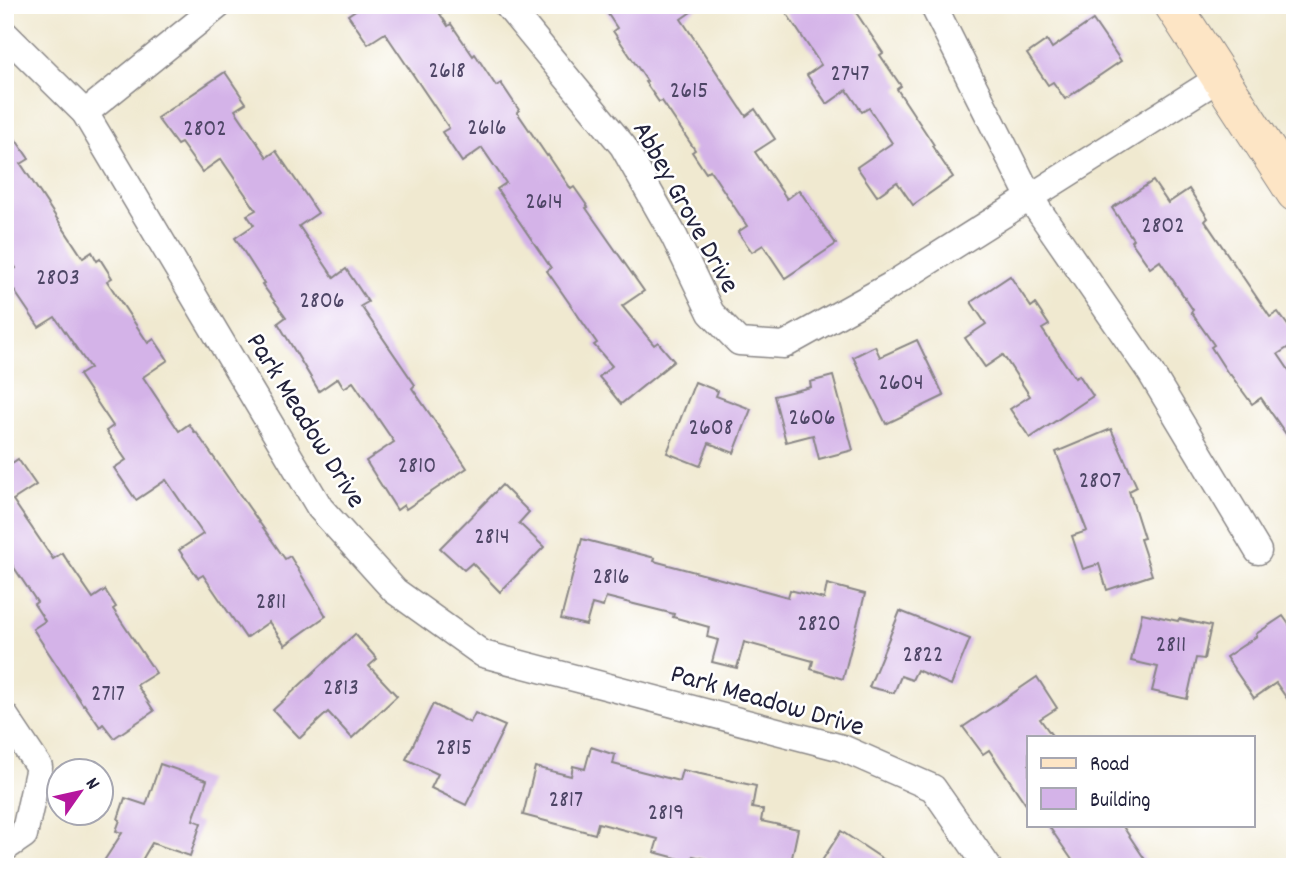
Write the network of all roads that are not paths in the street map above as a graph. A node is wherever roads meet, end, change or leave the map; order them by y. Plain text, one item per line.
1 (219, 5) edge
2 (506, 5) edge
3 (933, 5) edge
4 (1173, 5) edge
5 (5, 34) edge
6 (1219, 78) junction
7 (85, 113) junction
8 (1295, 193) edge
9 (1030, 198) junction
10 (1258, 551) dead end
11 (5, 716) edge
12 (5, 848) edge
13 (988, 867) edge

1 - 7 street
2 - 9 street, Abbey Grove Drive
3 - 9 street
4 - 6 street
5 - 7 street, Park Meadow Drive
6 - 8 street
6 - 9 street, Abbey Grove Drive
7 - 13 street, Park Meadow Drive
9 - 10 street
11 - 12 street

